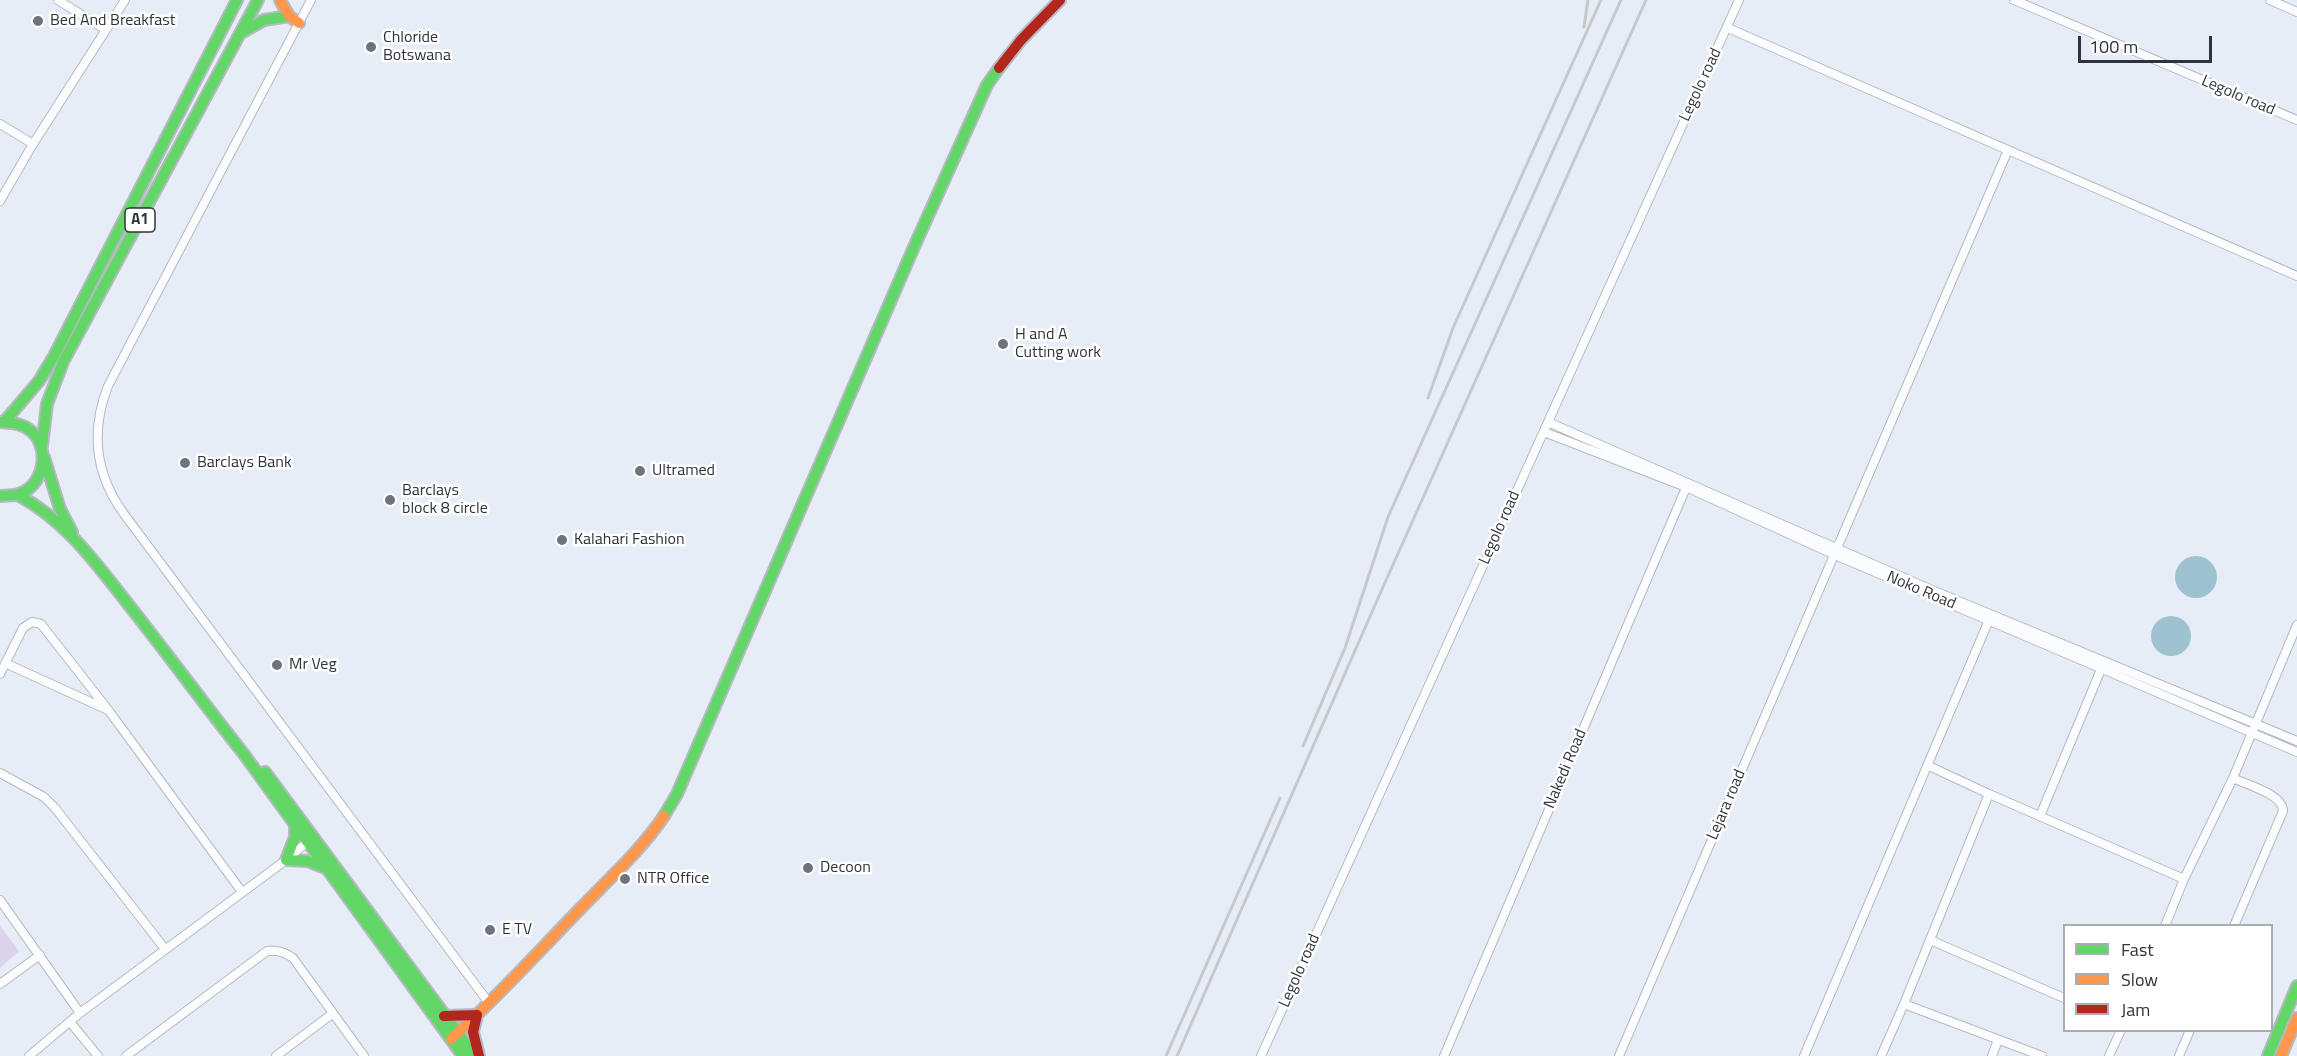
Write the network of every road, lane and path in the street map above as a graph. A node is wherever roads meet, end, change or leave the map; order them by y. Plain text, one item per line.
1 (58, 0) edge
2 (124, 0) edge
3 (237, 0) edge
4 (258, 0) edge
5 (280, 0) edge
6 (311, 0) edge
7 (1060, 0) edge
8 (1739, 0) edge
9 (2014, 0) edge
10 (2270, 0) edge
11 (2297, 12) edge
12 (289, 16) junction
13 (299, 23) junction
14 (1728, 28) junction
15 (106, 30) junction
16 (240, 35) junction
17 (2297, 120) edge
18 (0, 124) edge
19 (33, 144) junction
20 (2008, 150) junction
21 (0, 201) edge
22 (2297, 276) edge
23 (3, 421) edge
24 (1548, 422) junction
25 (1544, 432) junction
26 (43, 450) junction
27 (1687, 484) junction
28 (0, 496) edge
29 (16, 496) junction
30 (0, 505) edge
31 (74, 538) junction
32 (1836, 552) junction
33 (1989, 620) junction
34 (2297, 625) edge
35 (5, 663) junction
36 (2102, 667) junction
37 (0, 674) edge
38 (200, 696) junction
39 (109, 711) junction
40 (2254, 728) junction
41 (2297, 741) edge
42 (2297, 752) edge
43 (1929, 766) junction
44 (0, 773) edge
45 (2233, 778) junction
46 (1989, 794) junction
47 (2040, 816) junction
48 (296, 826) junction
49 (310, 840) junction
50 (286, 860) junction
51 (328, 869) junction
52 (2184, 879) junction
53 (242, 892) junction
54 (0, 900) edge
55 (2166, 924) edge
56 (2235, 924) edge
57 (1930, 940) junction
58 (165, 949) junction
59 (40, 955) junction
60 (0, 984) edge
61 (2297, 986) edge
62 (2063, 998) edge
63 (489, 1003) junction
64 (1904, 1004) junction
65 (80, 1013) junction
66 (332, 1014) junction
67 (444, 1016) junction
68 (477, 1016) junction
69 (2297, 1018) edge
70 (70, 1022) junction
71 (2120, 1032) edge
72 (2189, 1032) edge
73 (454, 1036) junction
74 (1998, 1040) junction
75 (29, 1056) edge
76 (98, 1056) edge
77 (126, 1056) edge
78 (276, 1056) edge
79 (364, 1056) edge
80 (463, 1056) edge
81 (477, 1056) edge
82 (1261, 1056) edge
83 (1444, 1056) edge
84 (1619, 1056) edge
85 (1804, 1056) edge
86 (1881, 1056) edge
87 (1992, 1056) edge
88 (2042, 1056) edge
89 (2109, 1056) edge
90 (2179, 1056) edge
91 (2268, 1056) edge
92 (2281, 1056) edge

1 - 15 street
2 - 15 street
3 - 23 main road, A1
4 - 16 main road, A1
5 - 12 main road
6 - 13 street
7 - 63 main road
8 - 14 street, Legolo road
9 - 17 street, Legolo road
10 - 11 street
12 - 13 main road
12 - 16 main road
13 - 63 street
14 - 20 street
14 - 24 street, Legolo road
15 - 19 street
16 - 26 main road, A1
18 - 19 street
19 - 21 street
20 - 22 street
20 - 32 street, Lejara road
23 - 26 main road, A1
24 - 25 street, Legolo road
24 - 27 street
25 - 27 street, Noko Road
25 - 82 street, Legolo road
26 - 29 main road, A1
26 - 31 main road
27 - 32 street, Noko Road
27 - 83 street, Nakedi Road
28 - 29 main road
29 - 30 main road, A1
29 - 31 main road
31 - 38 main road
32 - 33 street, Noko Road
32 - 40 street
32 - 84 street, Lejara road
33 - 36 street, Noko Road
33 - 43 street
34 - 40 street
35 - 37 street
35 - 39 street
35 - 39 street
36 - 40 street, Noko Road
36 - 47 street
38 - 48 main road
38 - 49 main road
39 - 53 street
40 - 41 street
40 - 42 street, Noko Road
40 - 45 street
43 - 46 street
43 - 85 street
44 - 58 street
45 - 52 street
45 - 56 street
46 - 47 street
46 - 57 street
47 - 52 street
48 - 49 main road
48 - 50 main road
49 - 50 street
49 - 51 main road
49 - 67 main road
50 - 51 main road
50 - 53 street
51 - 73 main road
52 - 55 street
53 - 58 street
54 - 59 street
57 - 62 street
57 - 64 street
58 - 65 street
59 - 60 street
59 - 65 street
61 - 91 main road
63 - 68 main road
64 - 74 street
64 - 86 street
65 - 70 street
66 - 77 street
66 - 78 street
66 - 79 street
67 - 68 main road
67 - 73 main road
68 - 73 main road
68 - 81 main road
69 - 92 main road
70 - 75 street
70 - 76 street
71 - 89 street
72 - 90 street
73 - 80 main road
73 - 81 main road
74 - 87 street
74 - 88 street

